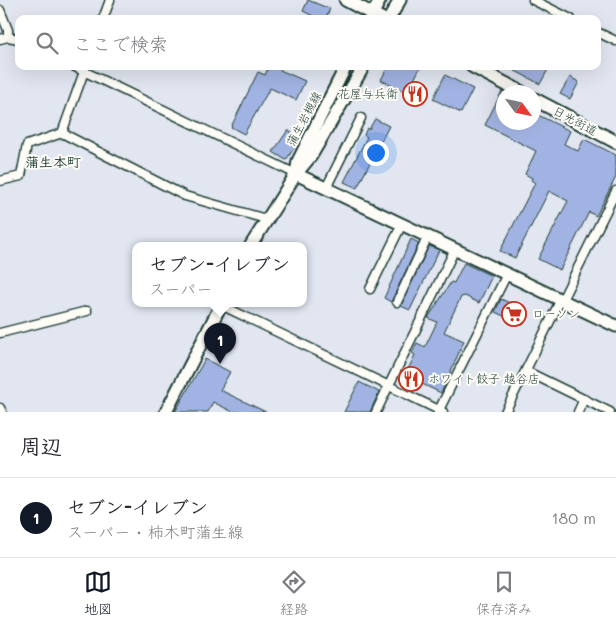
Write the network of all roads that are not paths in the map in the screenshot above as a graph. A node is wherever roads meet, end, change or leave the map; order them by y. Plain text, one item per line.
1 (110, 0) edge
2 (346, 0) edge
3 (380, 0) edge
4 (400, 0) edge
5 (534, 0) edge
6 (0, 10) edge
7 (104, 15) edge
8 (372, 15) edge
9 (376, 15) edge
10 (392, 15) edge
11 (563, 15) edge
12 (601, 34) edge
13 (4, 38) edge
14 (616, 41) edge
15 (85, 70) edge
16 (87, 70) edge
17 (344, 70) edge
18 (362, 70) edge
19 (480, 70) edge
20 (509, 85) edge
21 (541, 103) edge
22 (361, 118) dead end
23 (62, 133) junction
24 (616, 142) edge
25 (296, 174) junction
26 (0, 181) edge
27 (326, 188) junction
28 (616, 191) edge
29 (266, 219) junction
30 (402, 224) junction
31 (428, 236) junction
32 (253, 242) edge
33 (455, 249) junction
34 (507, 274) junction
35 (370, 289) dead end
36 (561, 300) junction
37 (397, 302) dead end
38 (220, 307) edge
39 (228, 307) edge
40 (86, 311) dead end
41 (616, 326) edge
42 (0, 333) edge
43 (526, 370) junction
44 (388, 387) junction
45 (584, 399) junction
46 (0, 408) edge
47 (440, 411) edge
48 (2, 412) edge
49 (166, 412) edge
50 (376, 412) edge
51 (505, 412) edge
52 (578, 412) edge
53 (610, 412) edge

1 - 7 street
2 - 8 main road
3 - 9 main road
4 - 10 main road
5 - 11 street
6 - 13 street
12 - 14 street
15 - 23 street
16 - 25 street
17 - 25 main road, 蒲生岩槻線
18 - 25 main road
19 - 20 main road
21 - 24 main road, 日光街道
22 - 27 street
23 - 26 street
23 - 29 street
25 - 27 main road
25 - 29 main road, 蒲生岩槻線
27 - 30 main road
28 - 36 street
29 - 32 main road, 蒲生岩槻線
30 - 31 main road
30 - 35 street
31 - 33 main road
31 - 37 street
33 - 34 main road
33 - 44 street
34 - 36 main road
34 - 47 street
36 - 41 main road
36 - 43 street
38 - 49 main road
39 - 44 street
40 - 42 street
43 - 45 street
43 - 51 street
44 - 47 street
44 - 50 street
45 - 52 street
45 - 53 street
46 - 48 street

